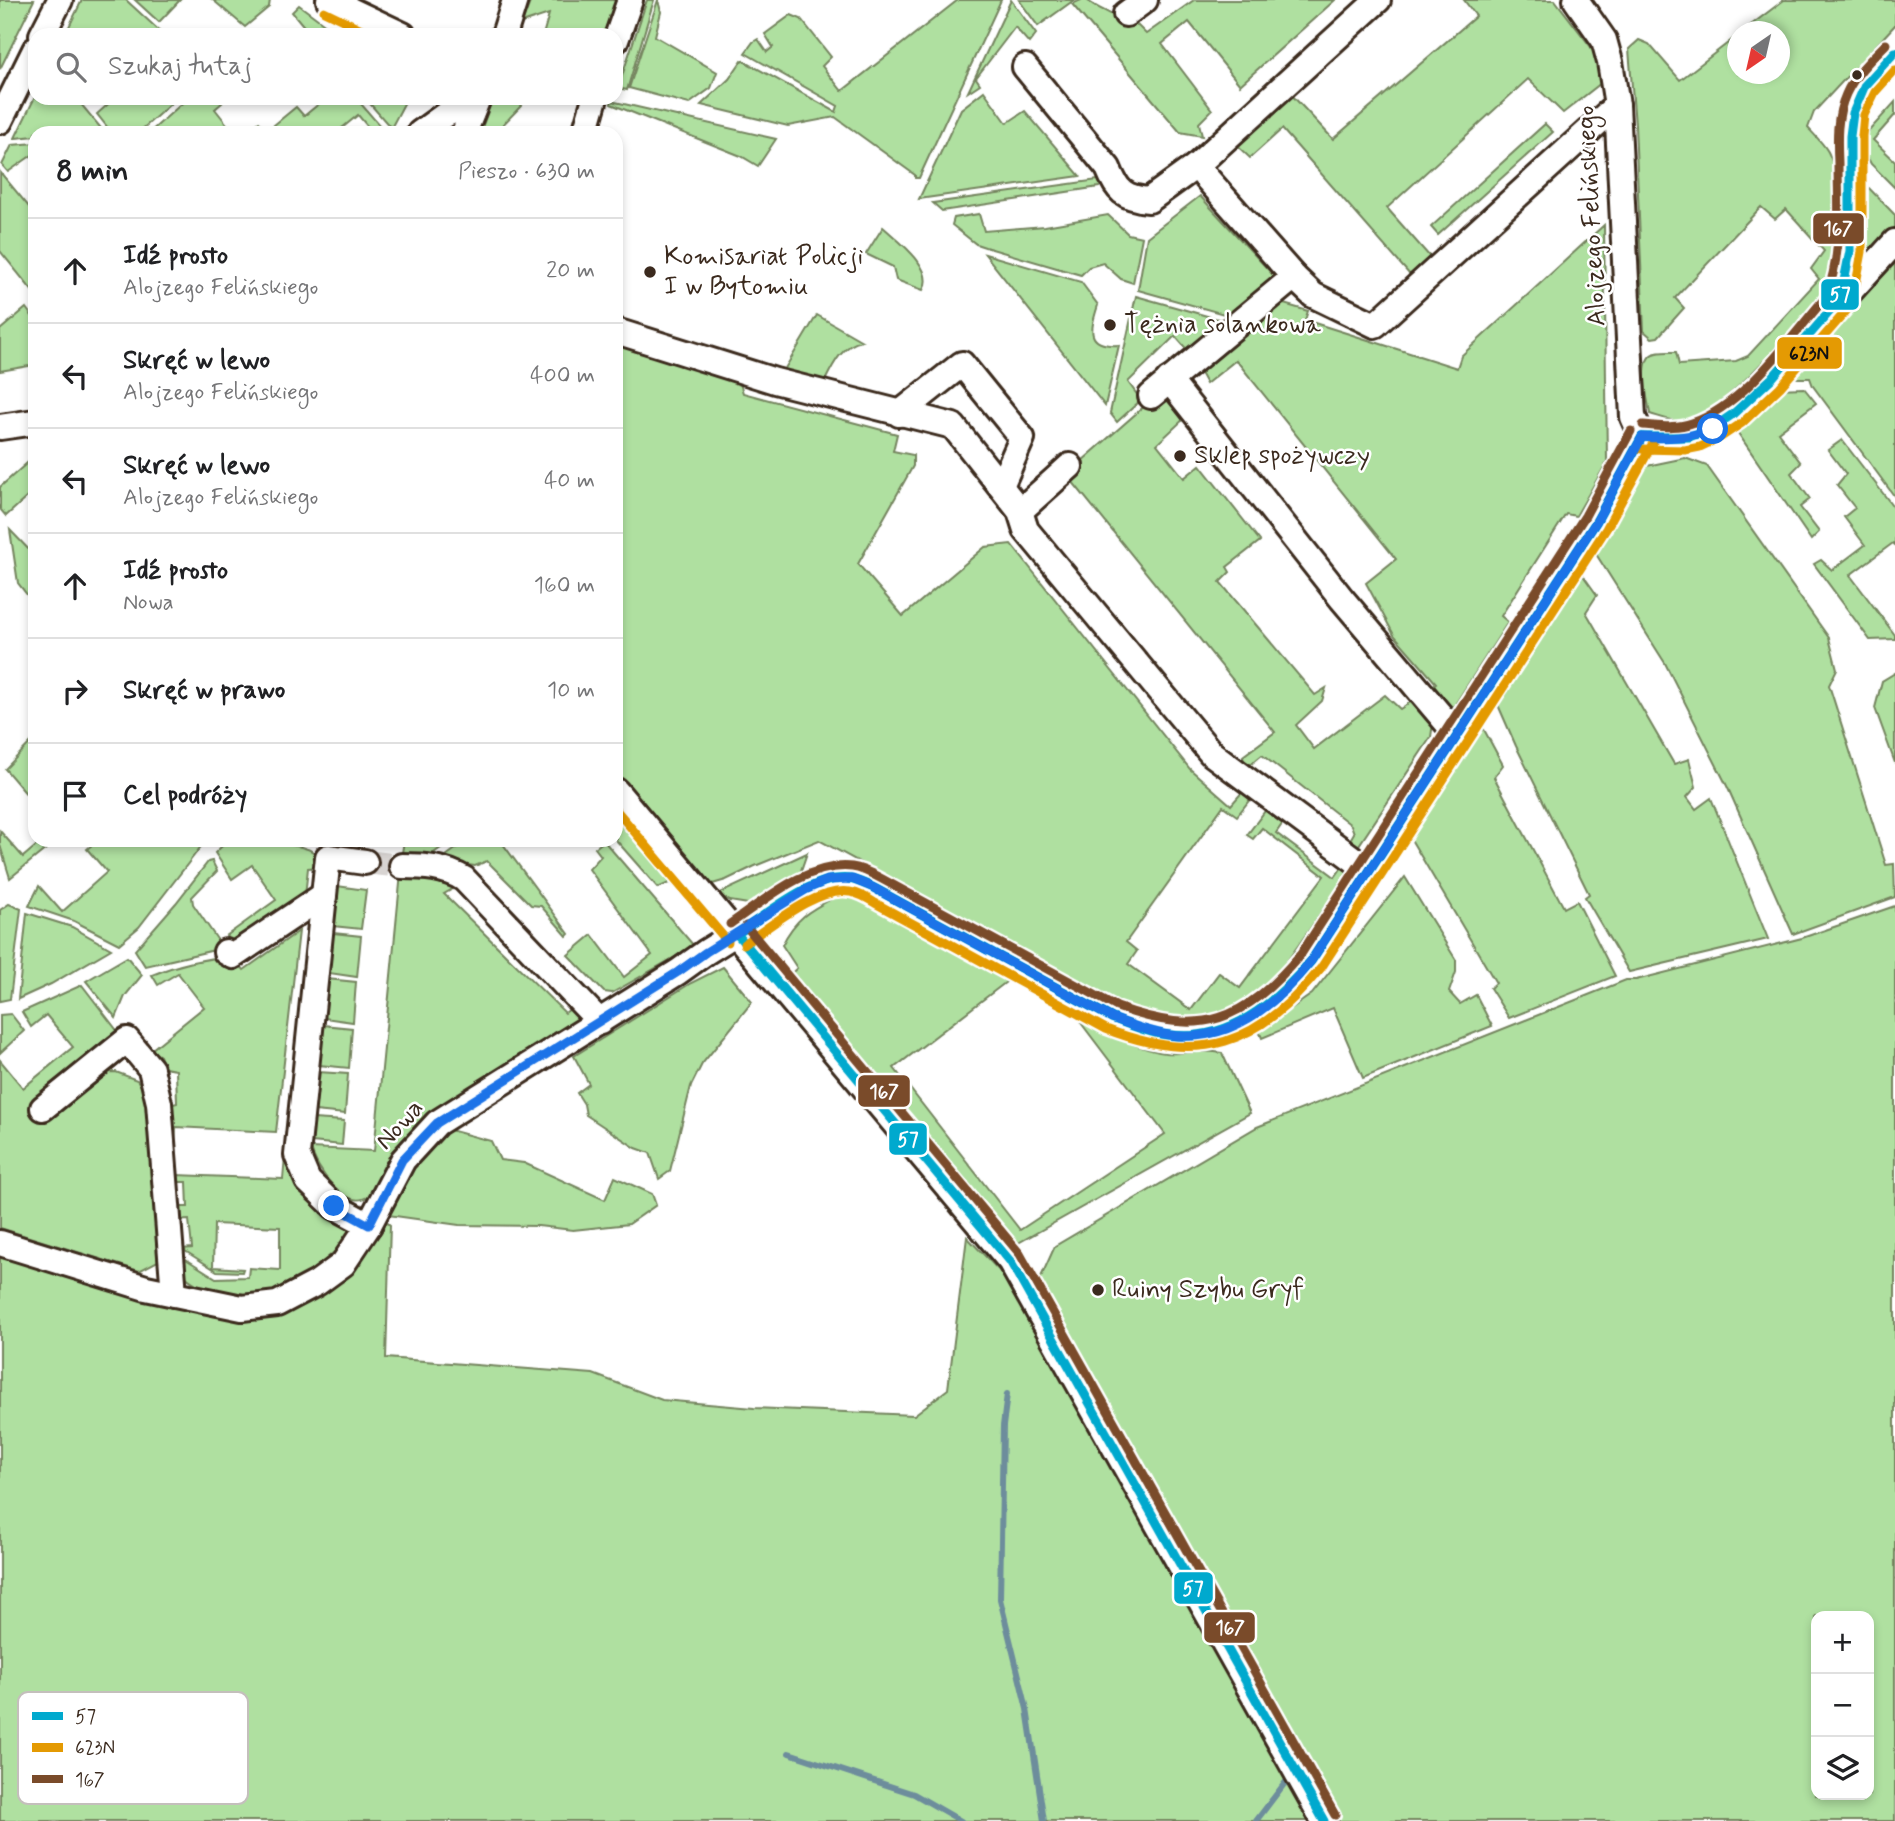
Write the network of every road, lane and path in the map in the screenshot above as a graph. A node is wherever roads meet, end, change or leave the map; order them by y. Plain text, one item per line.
1 (60, 0) edge
2 (329, 0) edge
3 (515, 0) edge
4 (630, 0) edge
5 (1378, 0) edge
6 (1576, 0) edge
7 (46, 28) edge
8 (388, 28) edge
9 (506, 28) edge
10 (620, 28) edge
11 (28, 64) edge
12 (1025, 67) dead end
13 (464, 105) edge
14 (475, 105) edge
15 (594, 105) edge
16 (1617, 105) junction
17 (0, 121) edge
18 (429, 126) edge
19 (467, 126) edge
20 (587, 126) edge
21 (1196, 166) junction
22 (1895, 243) edge
23 (1294, 277) junction
24 (623, 333) edge
25 (899, 414) junction
26 (28, 423) edge
27 (0, 427) edge
28 (1642, 437) junction
29 (1070, 466) dead end
30 (1001, 486) junction
31 (1020, 511) junction
32 (1458, 736) junction
33 (623, 799) edge
34 (365, 862) tunnel mouth
35 (402, 866) tunnel mouth
36 (1371, 872) junction
37 (324, 895) junction
38 (737, 934) junction
39 (226, 952) dead end
40 (600, 1022) junction
41 (43, 1108) dead end
42 (369, 1225) junction
43 (0, 1243) edge
44 (174, 1294) junction
45 (1324, 1821) edge

1 - 7 street
2 - 8 street
3 - 9 street
4 - 10 street
5 - 21 street
6 - 16 street, Alojzego Felińskiego
11 - 17 street
12 - 21 street
13 - 18 street
14 - 19 street
15 - 20 street
16 - 23 street
16 - 28 street, Alojzego Felińskiego
21 - 23 street
22 - 28 street
23 - 32 street
24 - 25 street
25 - 30 street
25 - 30 street
26 - 27 street
28 - 32 street
29 - 31 street
30 - 31 street
31 - 36 street
32 - 36 street
33 - 38 street
34 - 37 street
35 - 40 street
36 - 38 street
37 - 39 street
37 - 42 street
38 - 40 street, Nowa
38 - 45 street
40 - 42 street, Nowa
41 - 44 street
42 - 44 street, Nowa
43 - 44 street, Nowa

